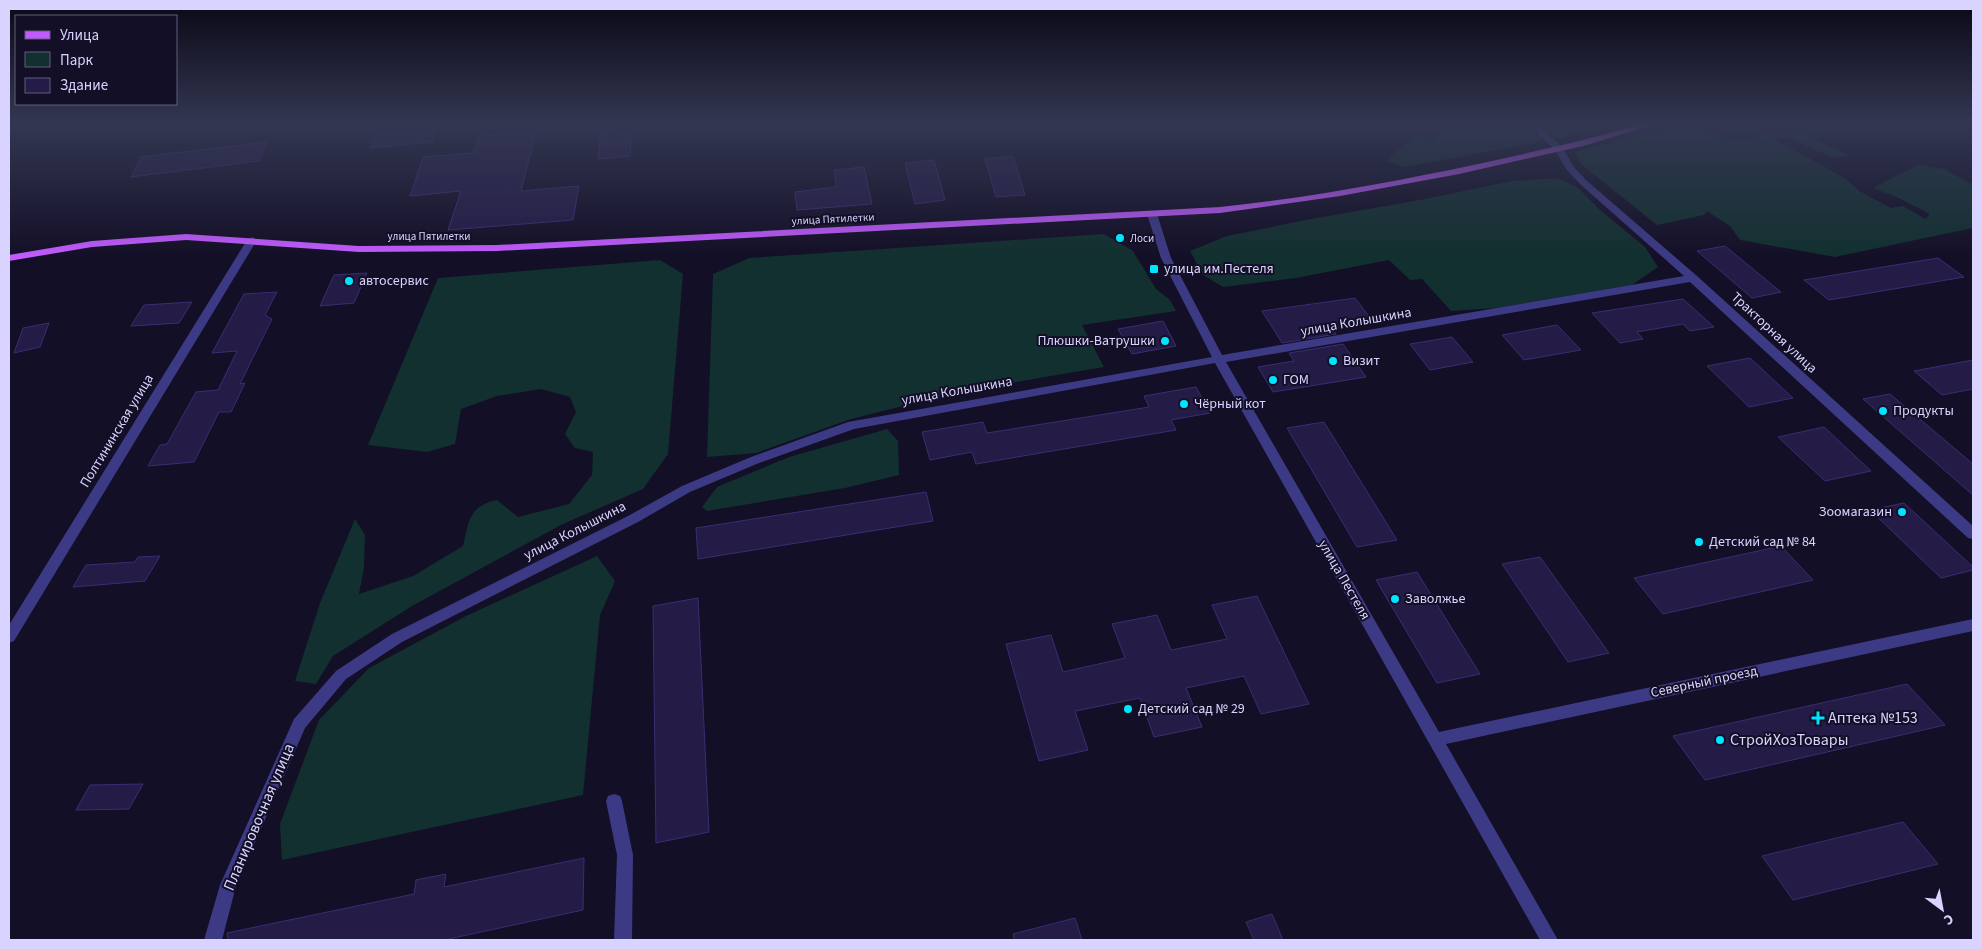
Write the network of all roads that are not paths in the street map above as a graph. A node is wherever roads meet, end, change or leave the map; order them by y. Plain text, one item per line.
1 (1468, 168) edge
2 (1570, 168) edge
3 (1152, 214) junction
4 (252, 240) junction
5 (9, 258) edge
6 (1693, 278) junction
7 (1218, 359) junction
8 (1973, 534) edge
9 (1973, 625) edge
10 (9, 637) edge
11 (299, 724) joint
12 (1435, 740) junction
13 (614, 801) dead end
14 (214, 940) edge
15 (623, 940) edge
16 (1549, 940) edge

1 - 3 main road, улица Пятилетки
2 - 6 street, Тракторная улица
3 - 4 main road, улица Пятилетки
3 - 7 street, улица Пестеля
4 - 5 main road, улица Пятилетки
4 - 10 street, Полтининская улица
6 - 7 street, улица Колышкина
6 - 8 street, Тракторная улица
7 - 11 street, улица Колышкина
7 - 12 street, улица Пестеля
9 - 12 street, Северный проезд
11 - 14 street, Планировочная улица
12 - 16 street, улица Пестеля
13 - 15 street

